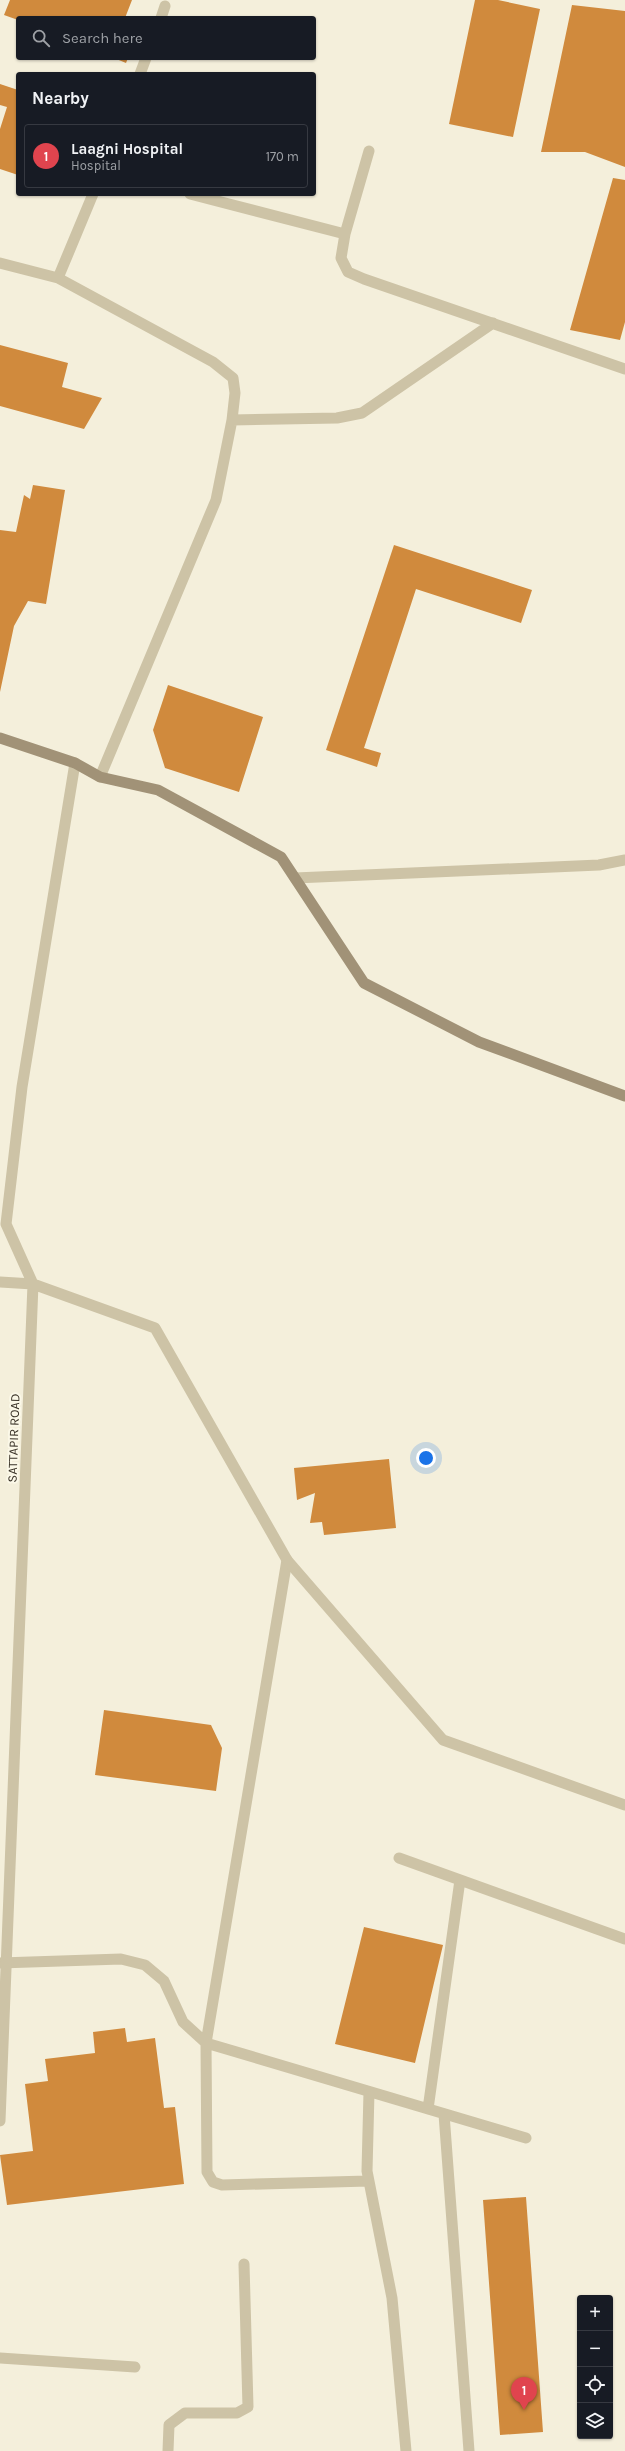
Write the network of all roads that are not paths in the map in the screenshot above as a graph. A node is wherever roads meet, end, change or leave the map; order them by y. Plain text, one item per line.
1 (165, 6) dead end
2 (162, 16) edge
3 (145, 60) edge
4 (141, 72) edge
5 (370, 151) dead end
6 (92, 196) edge
7 (198, 196) edge
8 (345, 234) junction
9 (0, 263) edge
10 (58, 278) junction
11 (493, 324) junction
12 (625, 370) edge
13 (232, 420) junction
14 (0, 738) edge
15 (75, 763) junction
16 (100, 777) junction
17 (625, 860) edge
18 (295, 878) junction
19 (625, 1096) edge
20 (0, 1282) edge
21 (33, 1284) junction
22 (287, 1560) junction
23 (625, 1804) edge
24 (399, 1858) dead end
25 (460, 1880) junction
26 (625, 1939) edge
27 (4, 1963) edge
28 (206, 2043) junction
29 (369, 2092) junction
30 (428, 2109) junction
31 (444, 2114) junction
32 (0, 2121) edge
33 (526, 2138) dead end
34 (368, 2181) junction
35 (244, 2264) dead end
36 (0, 2358) edge
37 (135, 2367) dead end
38 (168, 2451) edge
39 (406, 2451) edge
40 (469, 2451) edge

1 - 2 street
3 - 4 street
5 - 8 street
6 - 10 street
7 - 8 street
8 - 11 street
9 - 10 street
10 - 13 street
11 - 12 street
11 - 13 street
13 - 16 street
14 - 15 main road
15 - 16 main road
15 - 21 street
16 - 18 main road
17 - 18 street
18 - 19 main road
20 - 21 street
21 - 22 street
21 - 27 street, SATTAPIR ROAD
22 - 23 street
22 - 28 street
24 - 25 street
25 - 26 street
25 - 30 street
27 - 28 street
27 - 32 street, SATTAPIR ROAD
28 - 29 street
28 - 34 street
29 - 30 street
29 - 34 street
30 - 31 street
31 - 33 street
31 - 40 street
34 - 39 street
35 - 38 street
36 - 37 street

